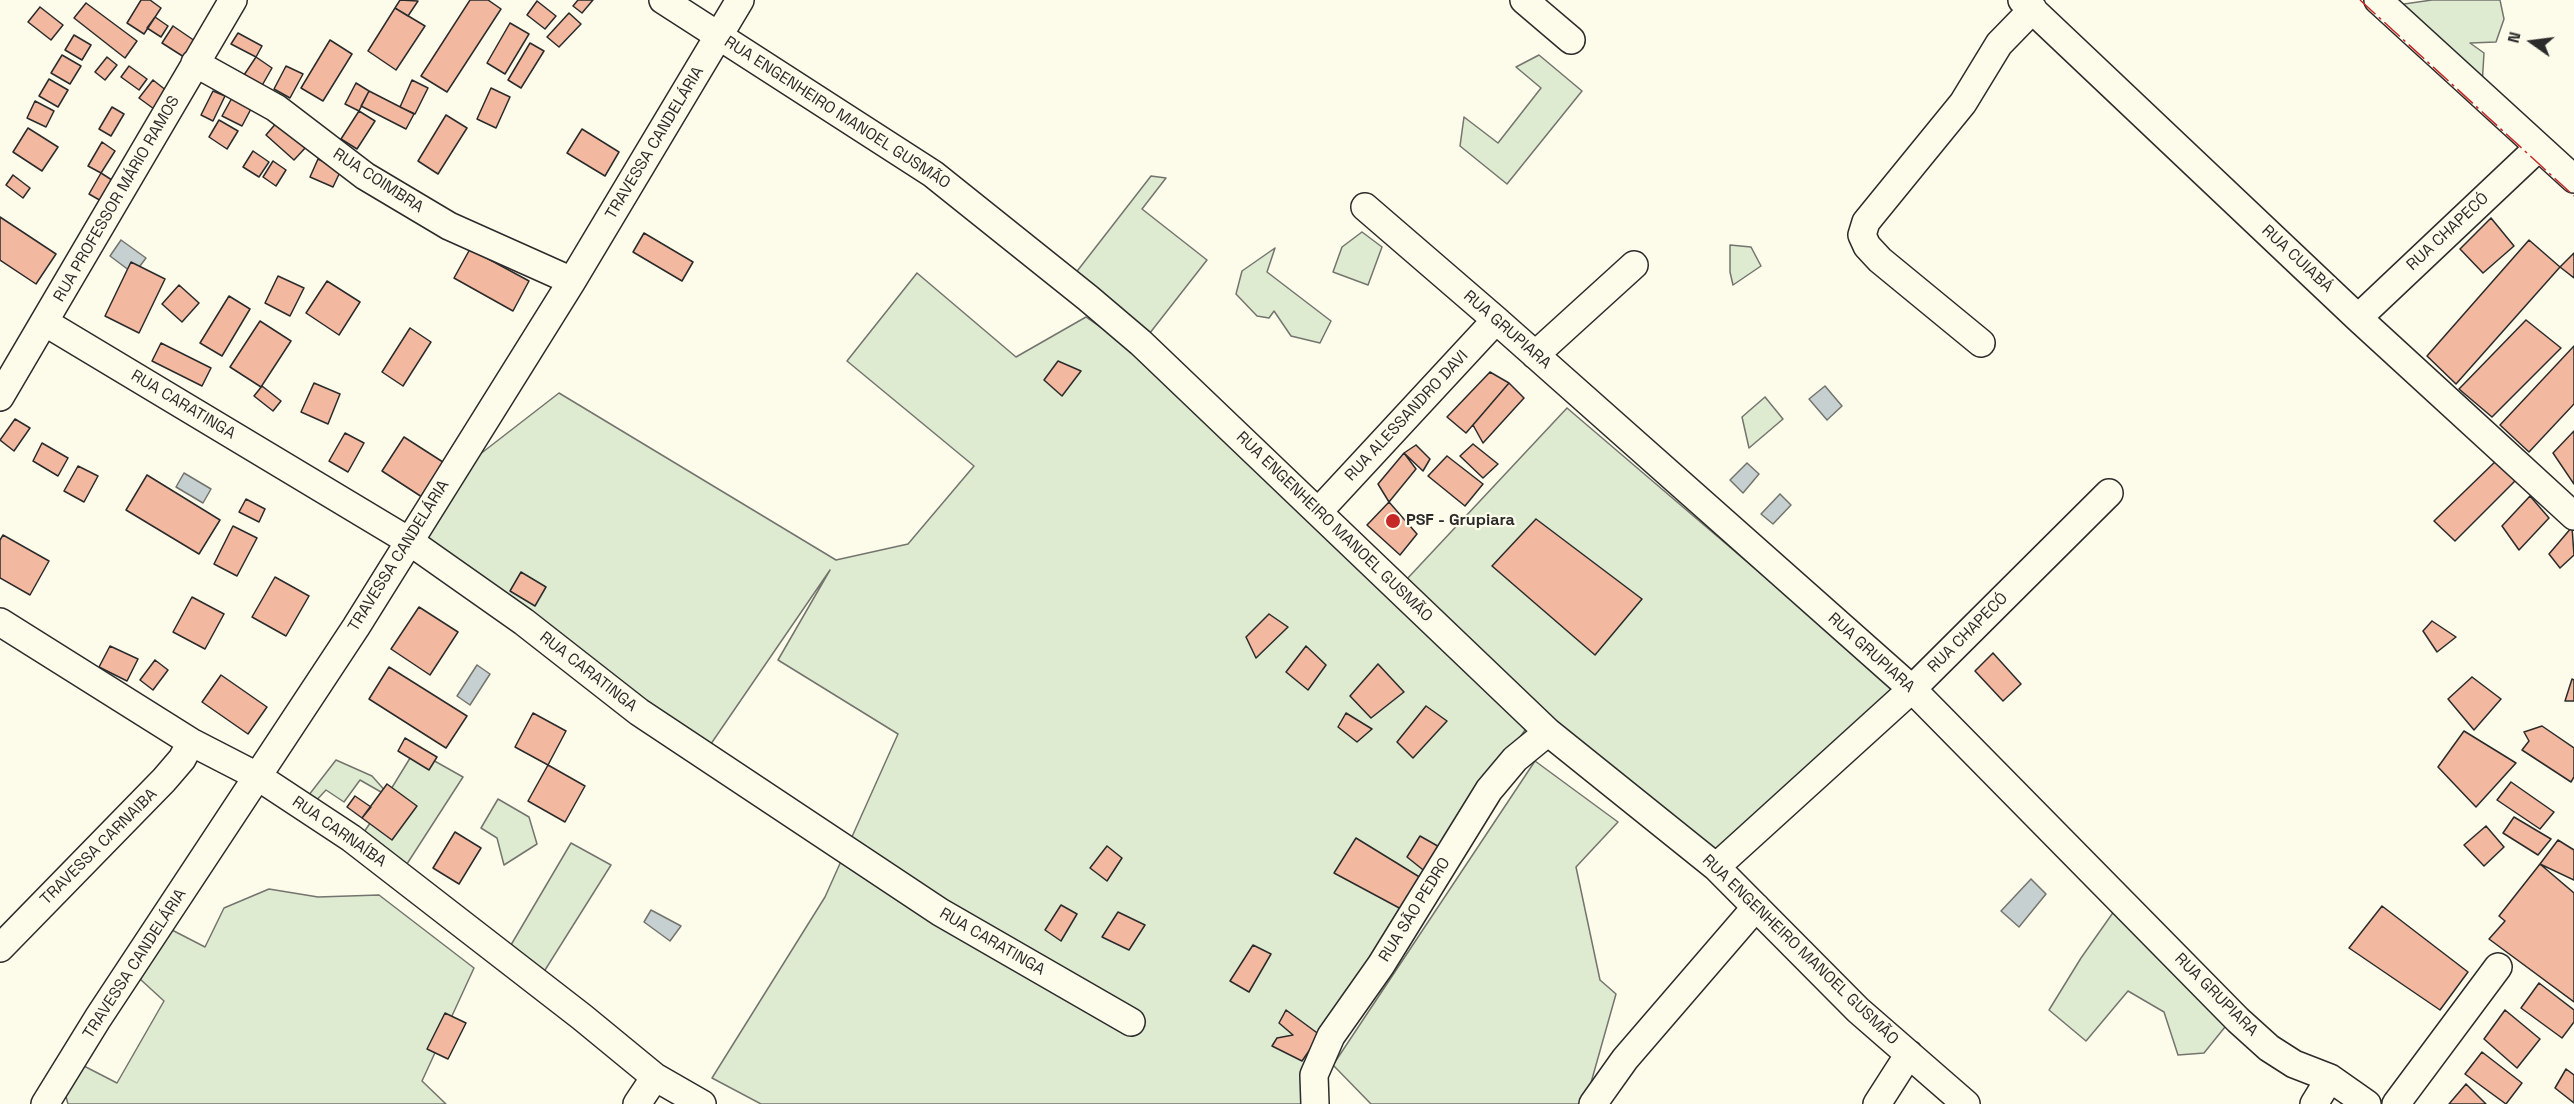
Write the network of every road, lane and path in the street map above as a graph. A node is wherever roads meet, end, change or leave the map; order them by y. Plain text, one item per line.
1 (233, 0) edge
2 (663, 0) edge
3 (740, 0) edge
4 (1524, 0) edge
5 (2378, 0) edge
6 (2027, 5) edge
7 (719, 35) junction
8 (1572, 40) dead end
9 (195, 63) junction
10 (2539, 147) junction
11 (2574, 179) edge
12 (1365, 207) dead end
13 (1634, 265) dead end
14 (572, 282) junction
15 (2358, 318) junction
16 (1496, 320) junction
17 (46, 323) junction
18 (1981, 343) dead end
19 (1535, 355) junction
20 (0, 397) edge
21 (2109, 493) dead end
22 (1318, 512) junction
23 (2574, 516) edge
24 (409, 542) junction
25 (0, 622) edge
26 (1912, 689) junction
27 (1548, 732) junction
28 (191, 742) junction
29 (257, 776) junction
30 (1716, 867) junction
31 (1756, 907) junction
32 (0, 948) edge
33 (2498, 966) dead end
34 (1131, 1022) dead end
35 (1909, 1054) junction
36 (655, 1077) junction
37 (2330, 1078) junction
38 (45, 1104) edge
39 (637, 1104) edge
40 (702, 1104) edge
41 (1315, 1104) edge
42 (1593, 1104) edge
43 (1876, 1104) edge
44 (1966, 1104) edge
45 (2314, 1104) edge
46 (2367, 1104) edge
47 (2396, 1104) edge

1 - 9 street, RUA PROFESSOR MÁRIO RAMOS
2 - 7 street, RUA ENGENHEIRO MANOEL GUSMÃO
3 - 7 street, TRAVESSA CANDELÁRIA
4 - 8 street
5 - 10 street
6 - 15 street, RUA CUIABÁ
6 - 18 street
7 - 14 street, TRAVESSA CANDELÁRIA
7 - 22 street, RUA ENGENHEIRO MANOEL GUSMÃO
9 - 14 street, RUA COIMBRA
9 - 17 street, RUA PROFESSOR MÁRIO RAMOS
10 - 11 street
10 - 15 street, RUA CHAPECÓ
12 - 16 street, RUA GRUPIARA
13 - 19 street
14 - 24 street, TRAVESSA CANDELÁRIA
15 - 23 street, RUA CUIABÁ
16 - 19 street, RUA GRUPIARA
16 - 22 street, RUA ALESSANDRO DAVI
17 - 20 street, RUA PROFESSOR MÁRIO RAMOS
17 - 24 street, RUA CARATINGA
19 - 26 street, RUA GRUPIARA
21 - 26 street, RUA CHAPECÓ
22 - 27 street, RUA ENGENHEIRO MANOEL GUSMÃO
24 - 29 street, TRAVESSA CANDELÁRIA
24 - 34 street, RUA CARATINGA
25 - 28 street, RUA CARNAÍBA
26 - 30 street, RUA CHAPECÓ
26 - 37 street, RUA GRUPIARA
27 - 30 street, RUA ENGENHEIRO MANOEL GUSMÃO
27 - 41 street, RUA SÃO PEDRO
28 - 29 street, RUA CARNAÍBA
28 - 32 street, TRAVESSA CARNAIBA
29 - 36 street, RUA CARNAÍBA
29 - 38 street, TRAVESSA CANDELÁRIA
30 - 31 street, RUA ENGENHEIRO MANOEL GUSMÃO
31 - 35 street, RUA ENGENHEIRO MANOEL GUSMÃO
31 - 42 street
33 - 47 street
35 - 43 street
35 - 44 street, RUA ENGENHEIRO MANOEL GUSMÃO
36 - 39 street
36 - 40 street, RUA CARNAÍBA
37 - 45 street
37 - 46 street, RUA GRUPIARA

